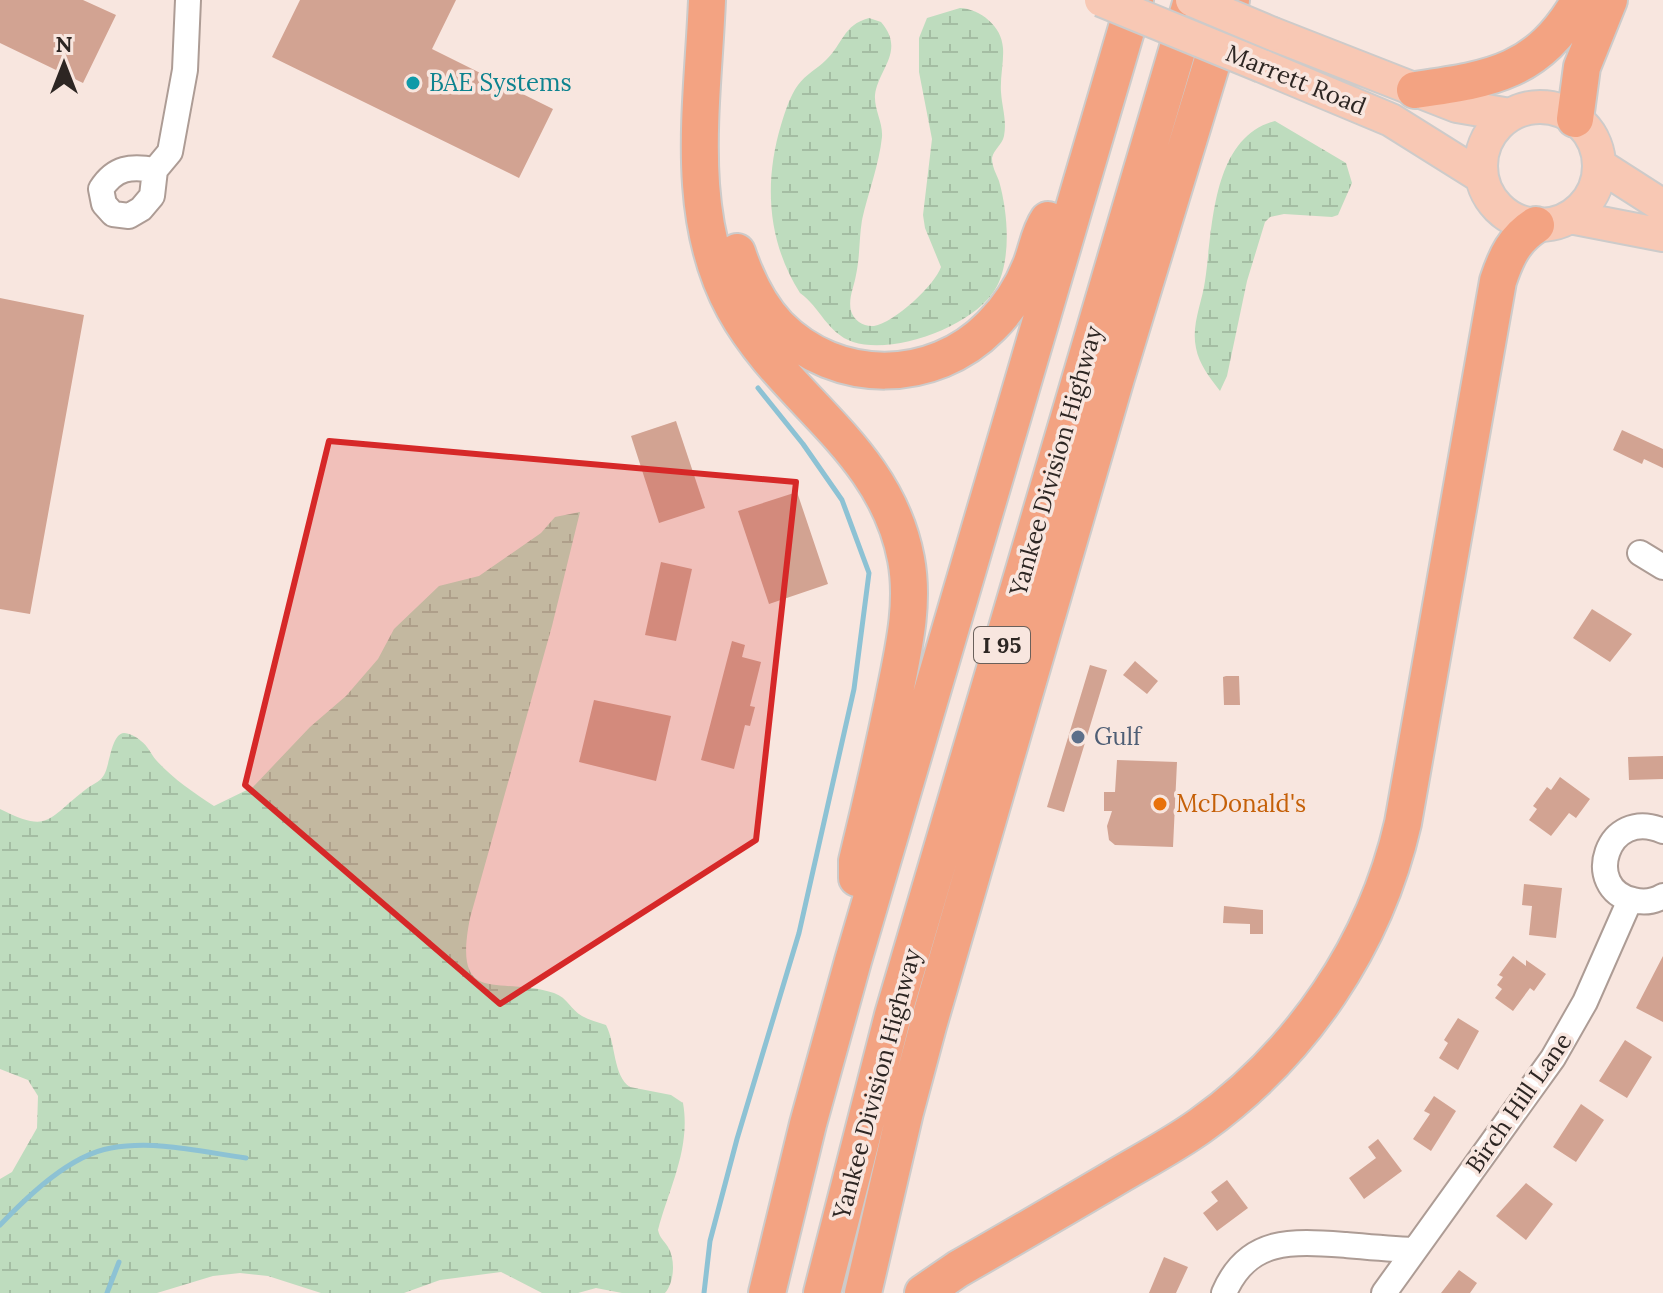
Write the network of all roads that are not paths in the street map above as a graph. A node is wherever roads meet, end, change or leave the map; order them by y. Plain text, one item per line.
1 (188, 0) edge
2 (707, 0) edge
3 (731, 0) edge
4 (1101, 0) edge
5 (1135, 0) edge
6 (1192, 0) edge
7 (1231, 0) edge
8 (1580, 0) edge
9 (1609, 0) edge
10 (1415, 90) junction
11 (1510, 115) junction
12 (1575, 119) junction
13 (1092, 146) junction
14 (1599, 165) junction
15 (155, 170) dead end
16 (1482, 177) junction
17 (1663, 206) edge
18 (1553, 221) junction
19 (1663, 235) edge
20 (1640, 553) dead end
21 (1663, 567) edge
22 (1663, 831) edge
23 (1663, 896) edge
24 (1630, 900) junction
25 (853, 961) junction
26 (1414, 1250) junction
27 (767, 1293) edge
28 (822, 1293) edge
29 (863, 1293) edge
30 (923, 1293) edge
31 (1224, 1293) edge
32 (1384, 1293) edge

1 - 15 street
2 - 25 highway
3 - 13 highway
4 - 16 main road, Marrett Road, bridge
5 - 13 highway, I 95
6 - 10 main road, Marrett Road, bridge
6 - 28 highway, Yankee Division Highway / I 95
7 - 29 highway
8 - 10 highway
9 - 12 highway
10 - 11 main road, Marrett Road
11 - 12 main road
11 - 16 main road
12 - 14 main road
13 - 25 highway, I 95
14 - 17 main road
14 - 18 main road
16 - 18 main road
18 - 19 main road
18 - 30 highway
20 - 21 street
22 - 24 street
23 - 24 street
24 - 26 street, Birch Hill Lane
25 - 27 highway, I 95
26 - 31 street
26 - 32 street, Birch Hill Lane

